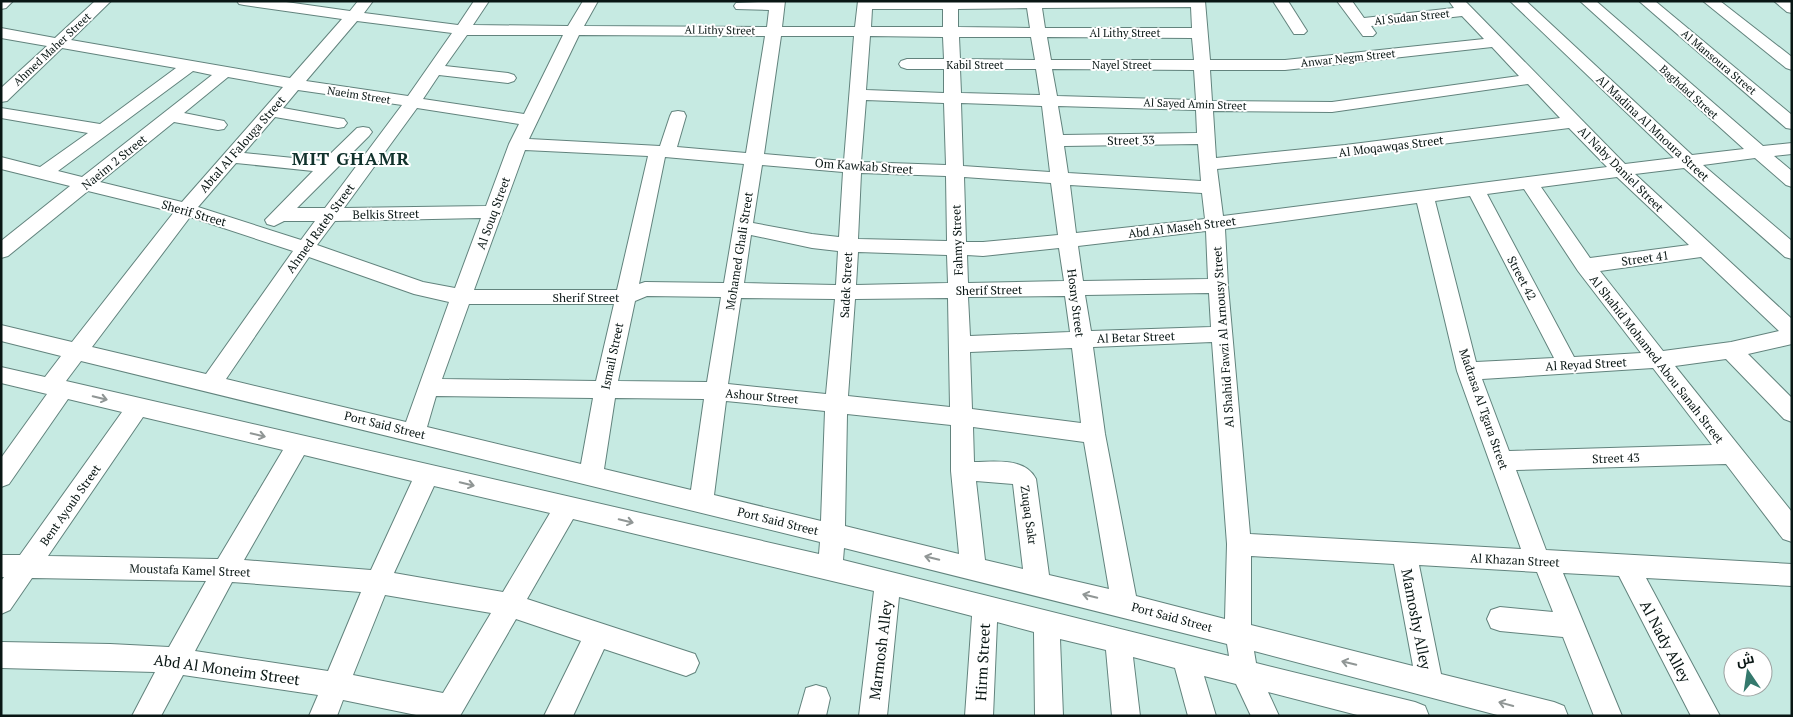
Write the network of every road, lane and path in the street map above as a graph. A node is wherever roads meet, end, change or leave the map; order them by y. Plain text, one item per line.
1 (6, 1) edge
2 (104, 1) edge
3 (244, 1) edge
4 (366, 1) edge
5 (482, 1) edge
6 (591, 1) edge
7 (1280, 1) edge
8 (1344, 1) edge
9 (1517, 1) edge
10 (1587, 1) edge
11 (1646, 1) edge
12 (1710, 1) edge
13 (1781, 1) edge
14 (1198, 2) edge
15 (778, 3) edge
16 (865, 3) edge
17 (950, 3) edge
18 (1034, 3) edge
19 (1, 5) edge
20 (741, 6) dead end
21 (1461, 6) edge
22 (1792, 9) edge
23 (352, 17) junction
24 (1359, 23) junction
25 (574, 29) junction
26 (461, 30) junction
27 (774, 30) junction
28 (862, 31) junction
29 (1299, 31) dead end
30 (950, 32) junction
31 (1, 33) edge
32 (1038, 33) junction
33 (1199, 33) junction
34 (1370, 35) dead end
35 (1495, 42) junction
36 (60, 43) junction
37 (907, 64) dead end
38 (951, 64) junction
39 (1044, 65) junction
40 (1201, 65) junction
41 (1792, 65) edge
42 (190, 66) junction
43 (434, 70) junction
44 (225, 72) junction
45 (508, 78) dead end
46 (1531, 79) junction
47 (294, 84) junction
48 (858, 94) junction
49 (1, 97) edge
50 (952, 97) junction
51 (1049, 99) junction
52 (412, 103) junction
53 (1204, 105) junction
54 (270, 112) junction
55 (1, 113) edge
56 (171, 116) junction
57 (678, 116) dead end
58 (530, 120) junction
59 (1573, 122) junction
60 (338, 123) dead end
61 (1792, 124) edge
62 (218, 125) dead end
63 (104, 130) junction
64 (362, 132) dead end
65 (1206, 138) junction
66 (1055, 141) junction
67 (518, 144) junction
68 (1792, 148) edge
69 (662, 151) junction
70 (1758, 153) junction
71 (231, 157) junction
72 (754, 157) junction
73 (1689, 162) junction
74 (2, 164) edge
75 (1208, 164) junction
76 (327, 167) junction
77 (852, 167) junction
78 (954, 171) junction
79 (1621, 171) junction
80 (44, 173) junction
81 (1060, 179) junction
82 (1792, 181) edge
83 (1529, 183) junction
84 (87, 184) junction
85 (1210, 188) junction
86 (1476, 190) junction
87 (1425, 197) junction
88 (186, 209) junction
89 (493, 212) junction
90 (329, 214) junction
91 (280, 215) junction
92 (1215, 224) junction
93 (743, 227) junction
94 (261, 233) junction
95 (1069, 239) junction
96 (848, 245) junction
97 (305, 248) junction
98 (957, 248) junction
99 (1704, 250) junction
100 (1, 251) edge
101 (1792, 252) edge
102 (1585, 266) junction
103 (1218, 286) junction
104 (1074, 289) junction
105 (733, 290) junction
106 (958, 291) junction
107 (846, 292) junction
108 (462, 297) junction
109 (625, 297) junction
110 (1792, 331) edge
111 (1, 333) edge
112 (1222, 334) junction
113 (1792, 336) edge
114 (1081, 339) junction
115 (960, 344) junction
116 (77, 350) junction
117 (1731, 350) junction
118 (1657, 360) junction
119 (1568, 365) junction
120 (1468, 371) junction
121 (1, 375) edge
122 (212, 383) junction
123 (428, 386) junction
124 (56, 388) junction
125 (605, 391) junction
126 (715, 391) junction
127 (836, 403) junction
128 (138, 407) junction
129 (1792, 413) edge
130 (962, 417) junction
131 (414, 432) junction
132 (1094, 434) junction
133 (299, 444) junction
134 (1731, 454) junction
135 (1501, 461) junction
136 (963, 471) junction
137 (427, 474) junction
138 (591, 475) junction
139 (1, 477) edge
140 (701, 502) junction
141 (567, 507) junction
142 (1792, 531) edge
143 (833, 534) junction
144 (1239, 544) junction
145 (1404, 553) junction
146 (1542, 561) junction
147 (1, 566) edge
148 (28, 566) junction
149 (1626, 566) junction
150 (830, 568) junction
151 (973, 568) junction
152 (225, 570) junction
153 (1792, 575) edge
154 (378, 582) junction
155 (888, 584) junction
156 (1038, 584) junction
157 (1, 602) edge
158 (510, 605) junction
159 (1124, 605) junction
160 (985, 609) junction
161 (1500, 619) dead end
162 (1047, 624) junction
163 (1571, 626) junction
164 (598, 634) junction
165 (1238, 634) junction
166 (1118, 642) junction
167 (1, 654) edge
168 (1186, 658) junction
169 (175, 661) junction
170 (686, 663) dead end
171 (1245, 674) junction
172 (336, 684) junction
173 (1430, 684) junction
174 (447, 712) edge
175 (1405, 714) edge
176 (146, 716) edge
177 (323, 716) edge
178 (558, 716) edge
179 (873, 716) edge
180 (979, 716) edge
181 (1049, 716) edge
182 (1126, 716) edge
183 (1202, 716) edge
184 (1265, 716) edge
185 (1554, 716) edge
186 (1608, 716) edge
187 (1706, 716) edge

1 - 19 street
2 - 36 street, Ahmed Maher Street
3 - 23 street, Al Lithy Street
4 - 23 street, Abtal Al Falouga Street
5 - 26 street, Ahmed Rateb Street
6 - 25 street, Al Souq Street
7 - 29 street
8 - 24 street, Al Sudan Street
9 - 73 street, Al Madina Al Mnoura Street
10 - 70 street, Baghdad Street
11 - 61 street, Al Mansoura Street
12 - 41 street
13 - 22 street
14 - 18 street
14 - 33 street, Al Shahid Fawzi Al Arnousy Street
15 - 20 street
15 - 27 street, Mohamed Ghali Street
16 - 17 street
16 - 28 street, Sadek Street
17 - 18 street
17 - 30 street, Fahmy Street
18 - 32 street, Hosny Street
21 - 24 street, Al Sudan Street
21 - 35 street, Al Naby Daniel Street
23 - 26 street, Al Lithy Street
23 - 47 street, Abtal Al Falouga Street
24 - 34 street, Al Sudan Street
25 - 26 street, Al Lithy Street
25 - 27 street, Al Lithy Street
25 - 58 street, Al Souq Street
26 - 43 street, Ahmed Rateb Street
27 - 28 street, Al Lithy Street
27 - 72 street, Mohamed Ghali Street
28 - 30 street, Al Lithy Street
28 - 48 street, Sadek Street
30 - 32 street, Al Lithy Street
30 - 38 street, Fahmy Street
31 - 36 street, Naeim Street
32 - 33 street, Al Lithy Street
32 - 39 street, Hosny Street
33 - 40 street, Al Shahid Fawzi Al Arnousy Street
35 - 40 street, Anwar Negm Street
35 - 46 street, Al Naby Daniel Street
36 - 42 street, Naeim Street
36 - 49 street, Ahmed Maher Street
37 - 38 street, Kabil Street
38 - 39 street, Kabil Street
38 - 50 street, Fahmy Street
39 - 40 street, Nayel Street
39 - 51 street, Hosny Street
40 - 53 street, Al Shahid Fawzi Al Arnousy Street
42 - 44 street, Naeim Street
42 - 63 street
43 - 45 street
43 - 52 street, Ahmed Rateb Street
44 - 47 street, Naeim Street
44 - 56 street, Naeim 2 Street
46 - 53 street, Al Sayed Amin Street
46 - 59 street, Al Naby Daniel Street
47 - 52 street, Naeim Street
47 - 54 street, Abtal Al Falouga Street
48 - 50 street, Al Sayed Amin Street
48 - 77 street, Sadek Street
50 - 51 street, Al Sayed Amin Street
50 - 78 street, Fahmy Street
51 - 53 street, Al Sayed Amin Street
51 - 66 street, Hosny Street
52 - 58 street, Naeim Street
52 - 90 street, Ahmed Rateb Street
53 - 65 street, Al Shahid Fawzi Al Arnousy Street
54 - 60 street
54 - 71 street, Abtal Al Falouga Street
55 - 63 street
56 - 62 street
56 - 84 street, Naeim 2 Street
57 - 69 street, Ismail Street
58 - 67 street, Al Souq Street
59 - 75 street, Al Moqawqas Street
59 - 79 street, Al Naby Daniel Street
63 - 80 street
64 - 76 street
65 - 66 street, Street 33
65 - 75 street, Al Shahid Fawzi Al Arnousy Street
66 - 81 street, Hosny Street
67 - 69 street, Om Kawkab Street
67 - 89 street, Al Souq Street
68 - 70 street, Abd Al Maseh Street
69 - 72 street, Om Kawkab Street
69 - 109 street, Ismail Street
70 - 73 street, Abd Al Maseh Street
70 - 82 street, Baghdad Street
71 - 76 street
71 - 88 street, Abtal Al Falouga Street
72 - 77 street, Om Kawkab Street
72 - 93 street, Mohamed Ghali Street
73 - 79 street, Abd Al Maseh Street
73 - 101 street, Al Madina Al Mnoura Street
74 - 80 street, Sherif Street
75 - 85 street, Al Shahid Fawzi Al Arnousy Street
76 - 91 street
77 - 78 street, Om Kawkab Street
77 - 96 street, Sadek Street
78 - 81 street, Om Kawkab Street
78 - 98 street, Fahmy Street
79 - 83 street, Abd Al Maseh Street
79 - 99 street, Al Naby Daniel Street
80 - 84 street, Sherif Street
81 - 85 street, Om Kawkab Street
81 - 95 street, Hosny Street
83 - 86 street, Abd Al Maseh Street
83 - 102 street, Al Shahid Mohamed Abou Sanah Street
84 - 88 street, Sherif Street
84 - 100 street, Naeim 2 Street
85 - 92 street, Al Shahid Fawzi Al Arnousy Street
86 - 87 street, Abd Al Maseh Street
86 - 119 street, Street 42
87 - 92 street, Abd Al Maseh Street
87 - 120 street, Madrasa Al Tgara Street
88 - 94 street, Sherif Street
88 - 116 street, Abtal Al Falouga Street
89 - 90 street, Belkis Street
89 - 108 street, Al Souq Street
90 - 91 street, Belkis Street
90 - 97 street, Ahmed Rateb Street
91 - 94 street
92 - 95 street, Abd Al Maseh Street
92 - 103 street, Al Shahid Fawzi Al Arnousy Street
93 - 96 street, Abd Al Maseh Street
93 - 105 street, Mohamed Ghali Street
94 - 97 street, Sherif Street
95 - 98 street, Abd Al Maseh Street
95 - 104 street, Hosny Street
96 - 98 street, Abd Al Maseh Street
96 - 107 street, Sadek Street
97 - 108 street, Sherif Street
97 - 122 street, Ahmed Rateb Street
98 - 106 street, Fahmy Street
99 - 102 street, Street 41
99 - 110 street, Al Naby Daniel Street
102 - 118 street, Al Shahid Mohamed Abou Sanah Street
103 - 104 street, Sherif Street
103 - 112 street, Al Shahid Fawzi Al Arnousy Street
104 - 106 street, Sherif Street
104 - 114 street, Hosny Street
105 - 107 street, Sherif Street
105 - 109 street, Sherif Street
105 - 126 street, Mohamed Ghali Street
106 - 107 street, Sherif Street
106 - 115 street, Fahmy Street
107 - 127 street, Sadek Street
108 - 109 street, Sherif Street
108 - 123 street, Al Souq Street
109 - 125 street, Ismail Street
111 - 116 street, Port Said Street
112 - 114 street, Al Betar Street
112 - 144 street, Al Shahid Fawzi Al Arnousy Street
113 - 117 street, Al Reyad Street
114 - 115 street, Al Betar Street
114 - 132 street, Hosny Street
115 - 130 street, Fahmy Street
116 - 122 street, Port Said Street
116 - 124 street, Abtal Al Falouga Street
117 - 118 street, Al Reyad Street
117 - 129 street
118 - 119 street, Al Reyad Street
118 - 134 street, Al Shahid Mohamed Abou Sanah Street
119 - 120 street, Al Reyad Street
120 - 135 street, Madrasa Al Tgara Street
121 - 124 street
122 - 131 street, Port Said Street
123 - 125 street, Ashour Street
123 - 131 street, Al Souq Street
124 -> 128 street
124 - 139 street, Abtal Al Falouga Street
125 - 126 street, Ashour Street
125 - 138 street, Ismail Street
126 - 127 street, Ashour Street
126 - 140 street, Mohamed Ghali Street
127 - 130 street, Ashour Street
127 - 143 street, Sadek Street
128 -> 133 street
128 - 148 street, Bent Ayoub Street
130 - 132 street, Ashour Street
130 - 136 street, Fahmy Street
131 - 138 street, Port Said Street
132 - 159 street, Hosny Street
133 - 137 street
133 - 152 street
134 - 135 street, Street 43
134 - 142 street, Al Shahid Mohamed Abou Sanah Street
135 - 146 street, Madrasa Al Tgara Street
136 - 151 street, Fahmy Street
136 - 156 street, Zuqaq Sakr
137 -> 141 street
137 - 154 street
138 - 140 street, Port Said Street
140 - 143 street, Port Said Street
141 -> 150 street
141 - 158 street
143 - 150 street, Sadek Street
151 -> 143 street, Port Said Street
144 - 145 street, Al Khazan Street
144 - 165 street, Al Shahid Fawzi Al Arnousy Street
145 - 146 street, Al Khazan Street
145 - 173 street, Mamoshy Alley
146 - 149 street, Al Khazan Street
146 - 163 street, Madrasa Al Tgara Street
147 - 148 street, Moustafa Kamel Street
148 - 152 street, Moustafa Kamel Street
148 - 157 street, Bent Ayoub Street
149 - 153 street, Al Khazan Street
149 - 187 street, Al Nady Alley
150 - 155 street
151 - 156 street, Port Said Street
152 - 154 street, Moustafa Kamel Street
152 - 169 street
154 - 158 street, Moustafa Kamel Street
154 - 172 street
155 - 160 street
155 - 179 street, Marmosh Alley
159 -> 156 street, Port Said Street
158 - 164 street, Moustafa Kamel Street
158 - 174 street
159 - 165 street, Port Said Street
160 - 162 street
160 - 180 street, Hirm Street
161 - 163 street
162 - 166 street
162 - 181 street
163 - 186 street, Madrasa Al Tgara Street
164 - 170 street, Moustafa Kamel Street
164 - 178 street
165 - 171 street, Al Shahid Fawzi Al Arnousy Street
173 -> 165 street, Port Said Street
166 - 168 street
166 - 182 street
167 - 169 street, Abd Al Moneim Street
168 - 171 street
168 - 183 street
169 - 172 street, Abd Al Moneim Street
169 - 176 street
171 - 175 street
171 - 184 street, Al Shahid Fawzi Al Arnousy Street
172 - 174 street, Abd Al Moneim Street
172 - 177 street
185 -> 173 street, Port Said Street

